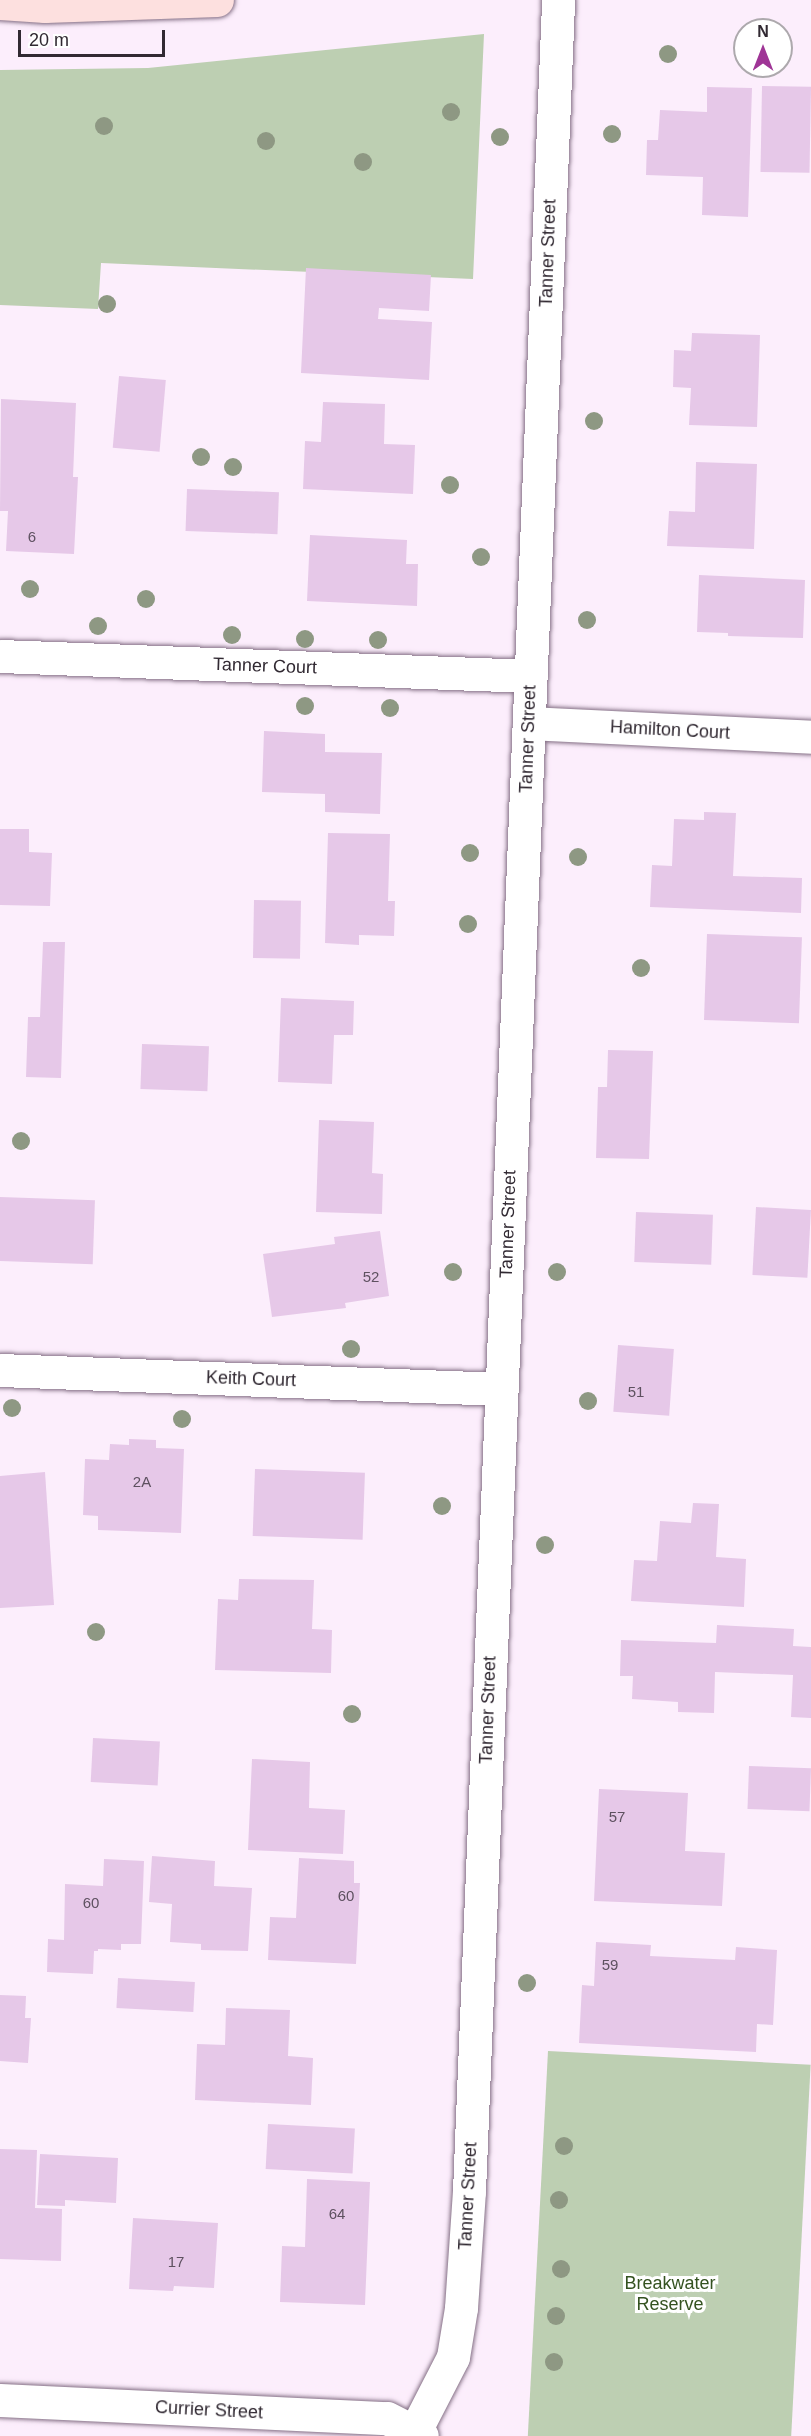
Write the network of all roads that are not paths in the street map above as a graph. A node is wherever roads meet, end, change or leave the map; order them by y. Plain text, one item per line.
1 (217, 0) edge
2 (558, 0) edge
3 (0, 3) edge
4 (0, 656) edge
5 (530, 676) junction
6 (529, 723) junction
7 (811, 737) edge
8 (0, 1370) edge
9 (501, 1389) junction
10 (0, 2400) edge
11 (418, 2433) edge

1 - 3 main road
2 - 5 street, Tanner Street
4 - 5 street, Tanner Court
5 - 6 street, Tanner Street
6 - 7 street, Hamilton Court
6 - 9 street, Tanner Street
8 - 9 street, Keith Court
9 - 11 street, Tanner Street
10 - 11 street, Currier Street

